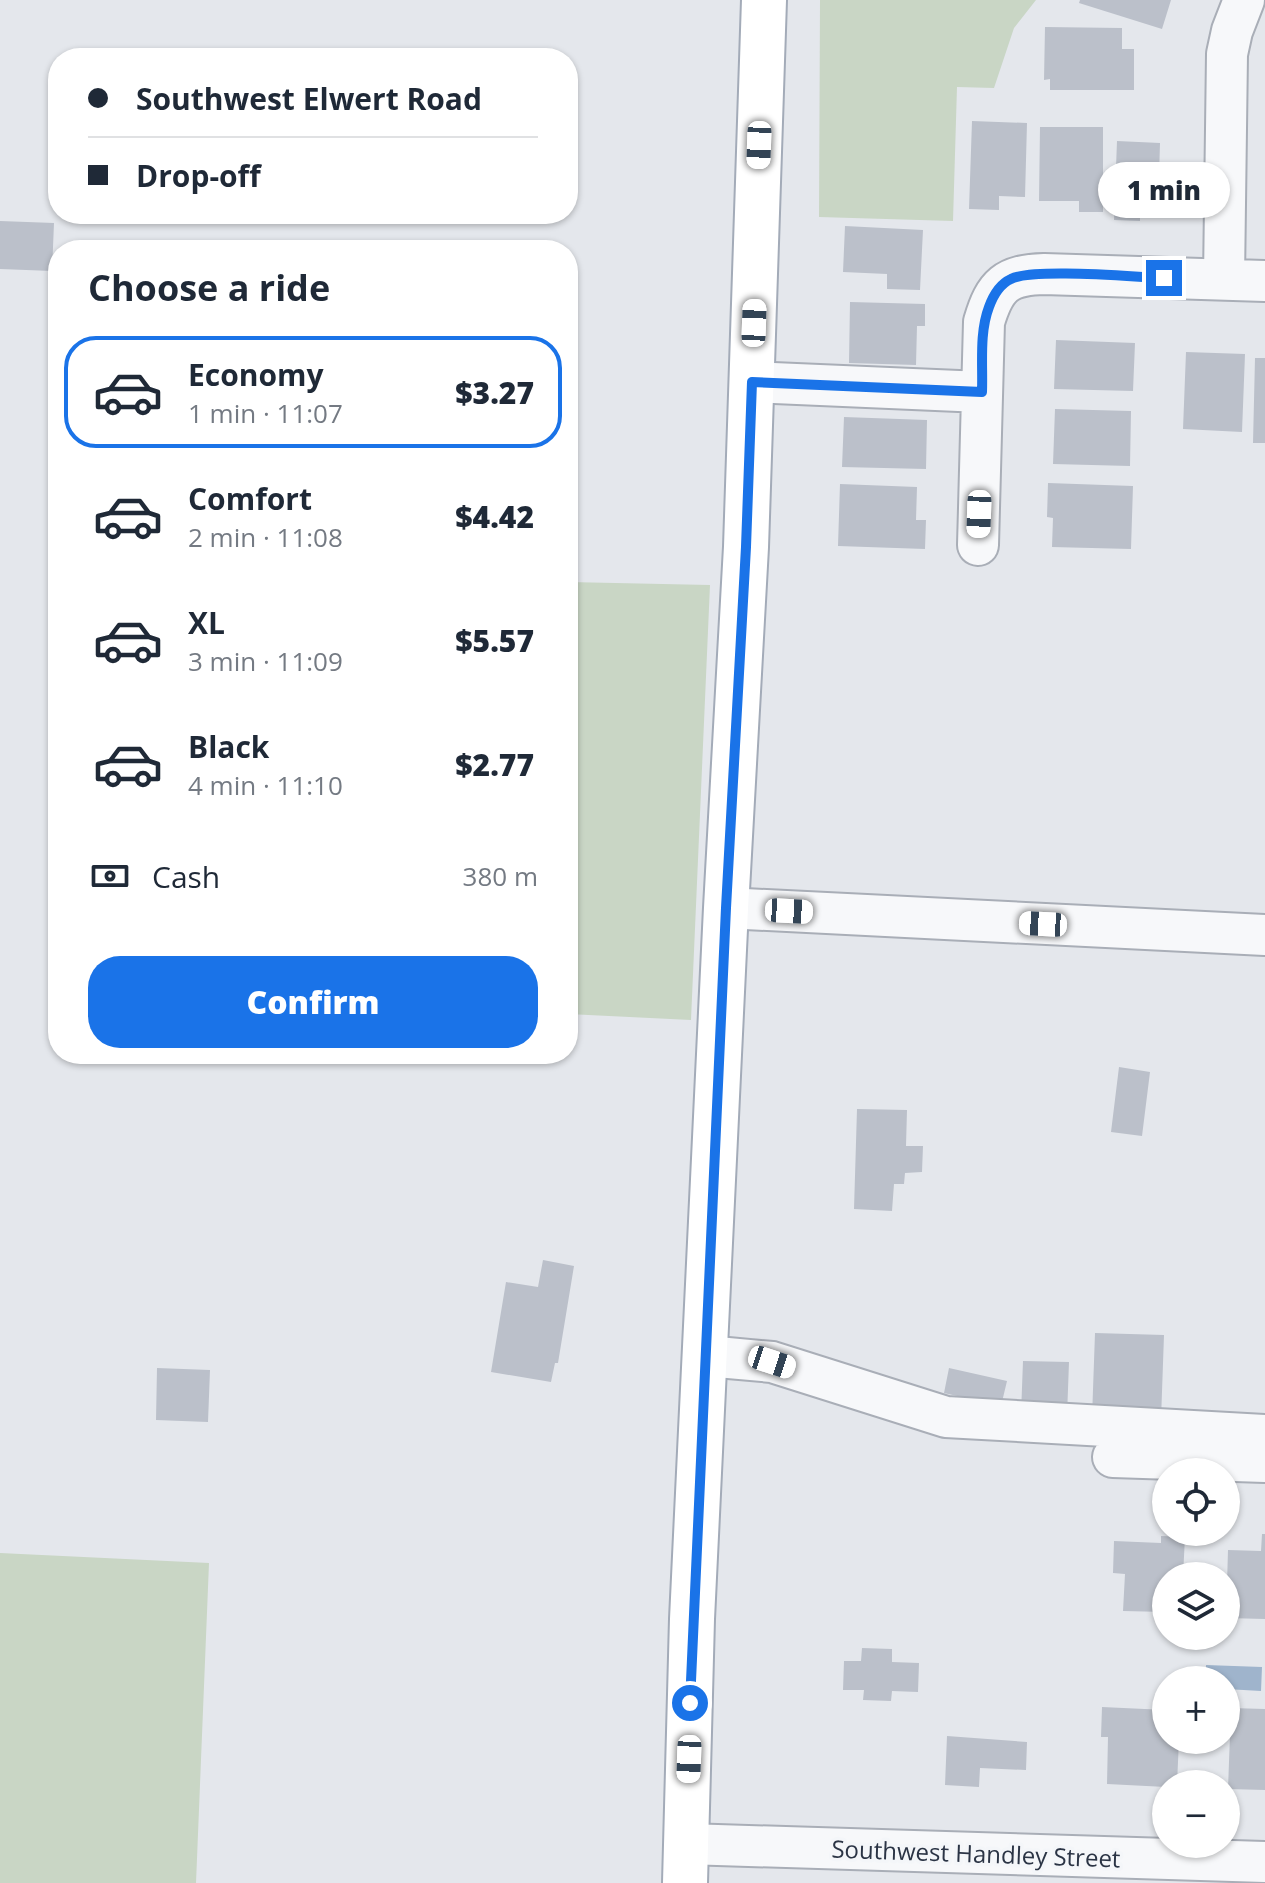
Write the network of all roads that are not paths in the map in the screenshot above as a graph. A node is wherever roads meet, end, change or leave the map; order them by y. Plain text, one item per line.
1 (764, 0) edge
2 (1244, 0) edge
3 (1224, 279) junction
4 (1265, 281) edge
5 (752, 382) junction
6 (982, 392) junction
7 (978, 545) dead end
8 (726, 908) junction
9 (1265, 935) edge
10 (706, 1356) junction
11 (1265, 1435) edge
12 (1113, 1457) dead end
13 (1265, 1462) edge
14 (1265, 1862) edge
15 (686, 1863) edge

1 - 5 main road
2 - 3 street
3 - 4 street
3 - 6 street
5 - 6 street
5 - 8 main road
6 - 7 street
8 - 9 street
8 - 10 main road
10 - 11 street
10 - 15 main road
12 - 13 street
14 - 15 street, Southwest Handley Street

